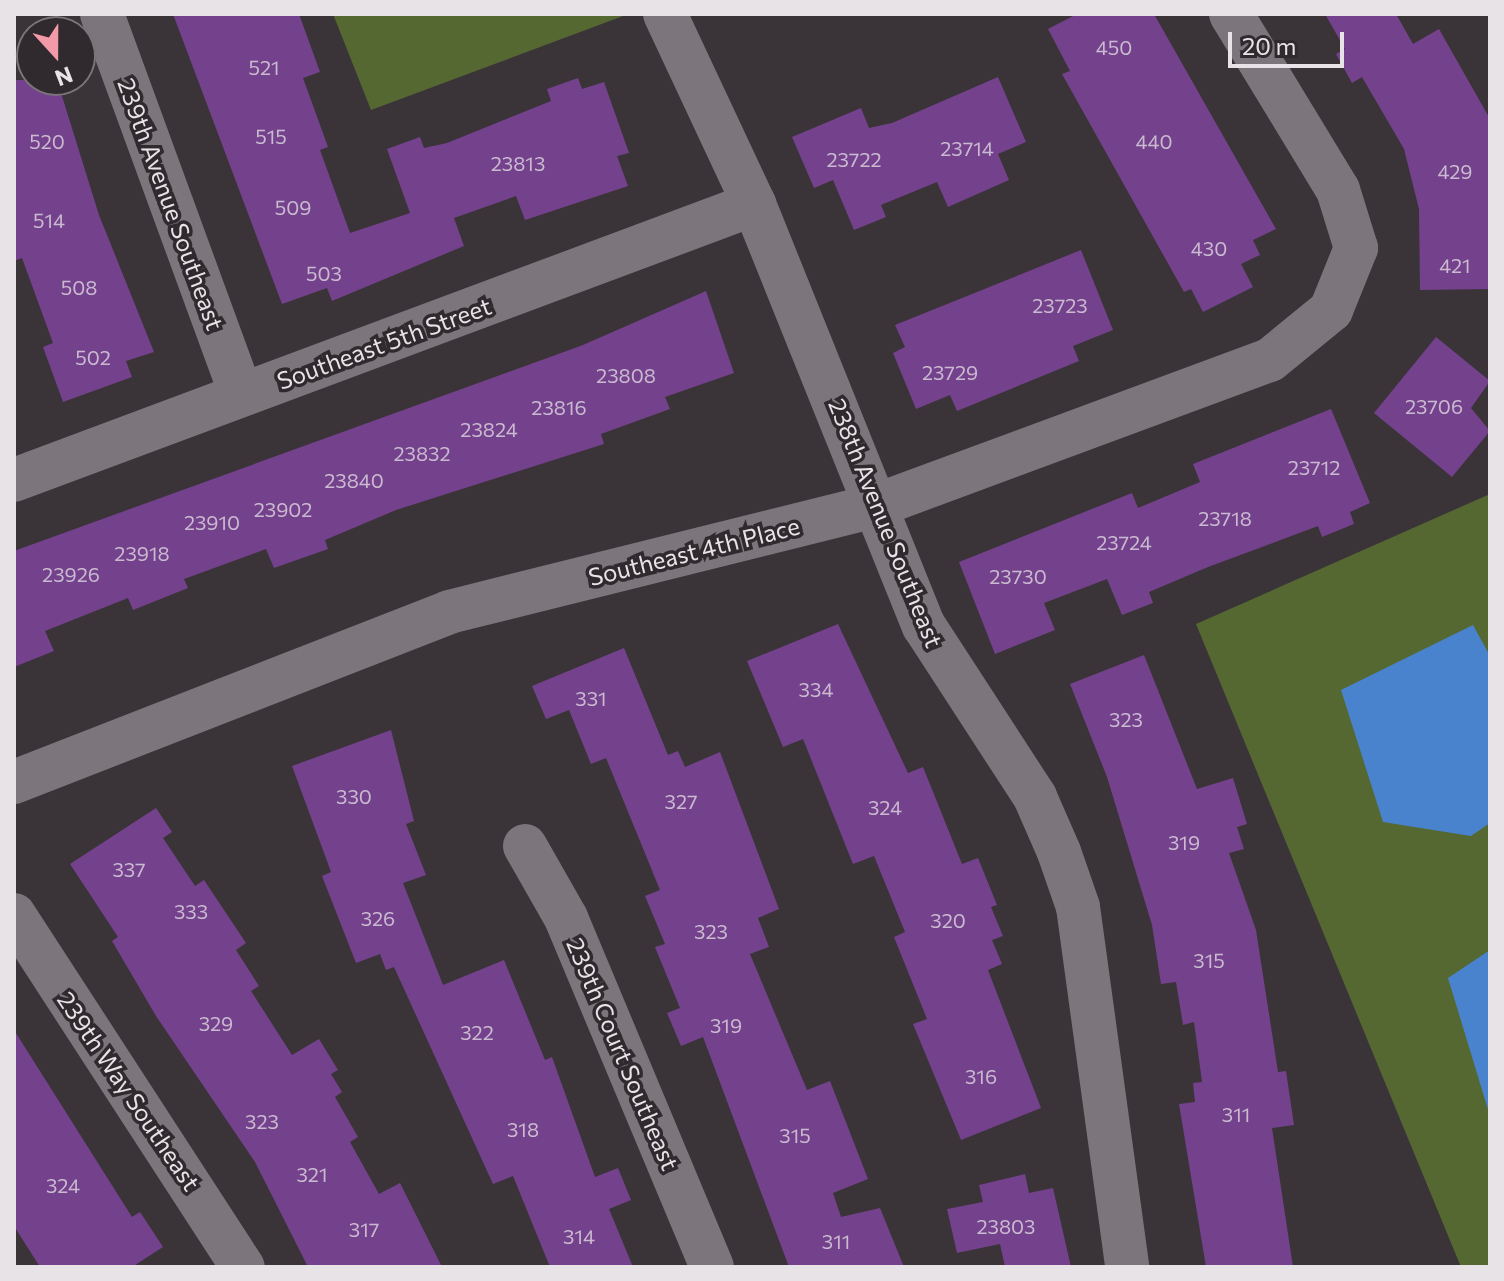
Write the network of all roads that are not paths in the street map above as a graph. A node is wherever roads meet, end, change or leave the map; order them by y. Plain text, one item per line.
1 (102, 14) edge
2 (665, 14) edge
3 (1231, 14) edge
4 (754, 204) junction
5 (241, 394) junction
6 (14, 480) edge
7 (875, 506) junction
8 (14, 782) edge
9 (525, 846) dead end
10 (14, 915) edge
11 (243, 1267) edge
12 (712, 1267) edge
13 (1127, 1267) edge

1 - 5 street, 239th Avenue Southeast
2 - 4 street, 238th Avenue Southeast
3 - 7 street, Southeast 4th Place
4 - 5 street, Southeast 5th Street
4 - 7 street, 238th Avenue Southeast
5 - 6 street, Southeast 5th Street
7 - 8 street, Southeast 4th Place
7 - 13 street, 238th Avenue Southeast
9 - 12 street, 239th Court Southeast
10 - 11 street, 239th Way Southeast

